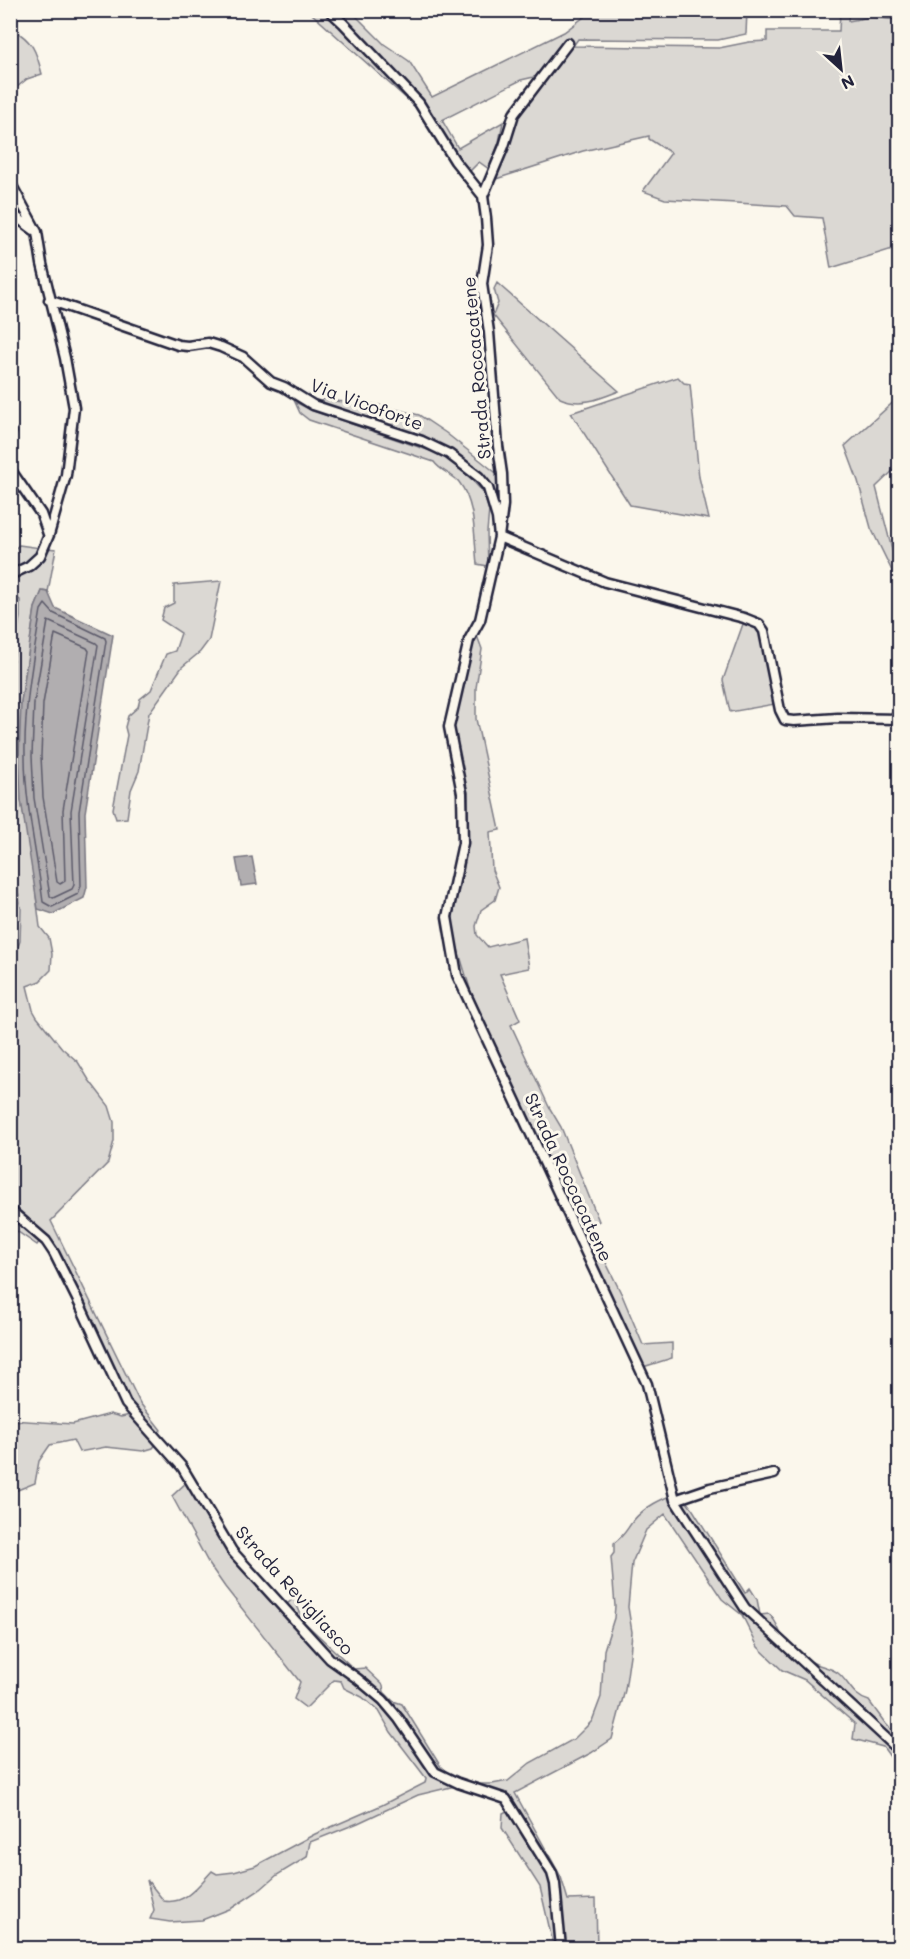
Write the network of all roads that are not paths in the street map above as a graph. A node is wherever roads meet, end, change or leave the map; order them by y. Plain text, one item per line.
1 (328, 10) edge
2 (568, 43) dead end
3 (10, 182) edge
4 (483, 196) junction
5 (10, 209) edge
6 (37, 232) junction
7 (49, 300) junction
8 (10, 470) edge
9 (48, 535) junction
10 (499, 537) junction
11 (10, 575) edge
12 (900, 719) edge
13 (10, 1210) edge
14 (774, 1474) dead end
15 (675, 1500) junction
16 (900, 1751) edge
17 (561, 1948) edge

1 - 4 street
2 - 4 street, Strada Roccacatene
3 - 6 street
4 - 10 street, Strada Roccacatene
5 - 6 street
6 - 7 street
7 - 9 street
7 - 10 street, Via Vicoforte
8 - 9 street
9 - 11 street
10 - 12 street
10 - 15 street, Strada Roccacatene
13 - 17 street, Strada Revigliasco
14 - 15 street
15 - 16 street, Strada Roccacatene

